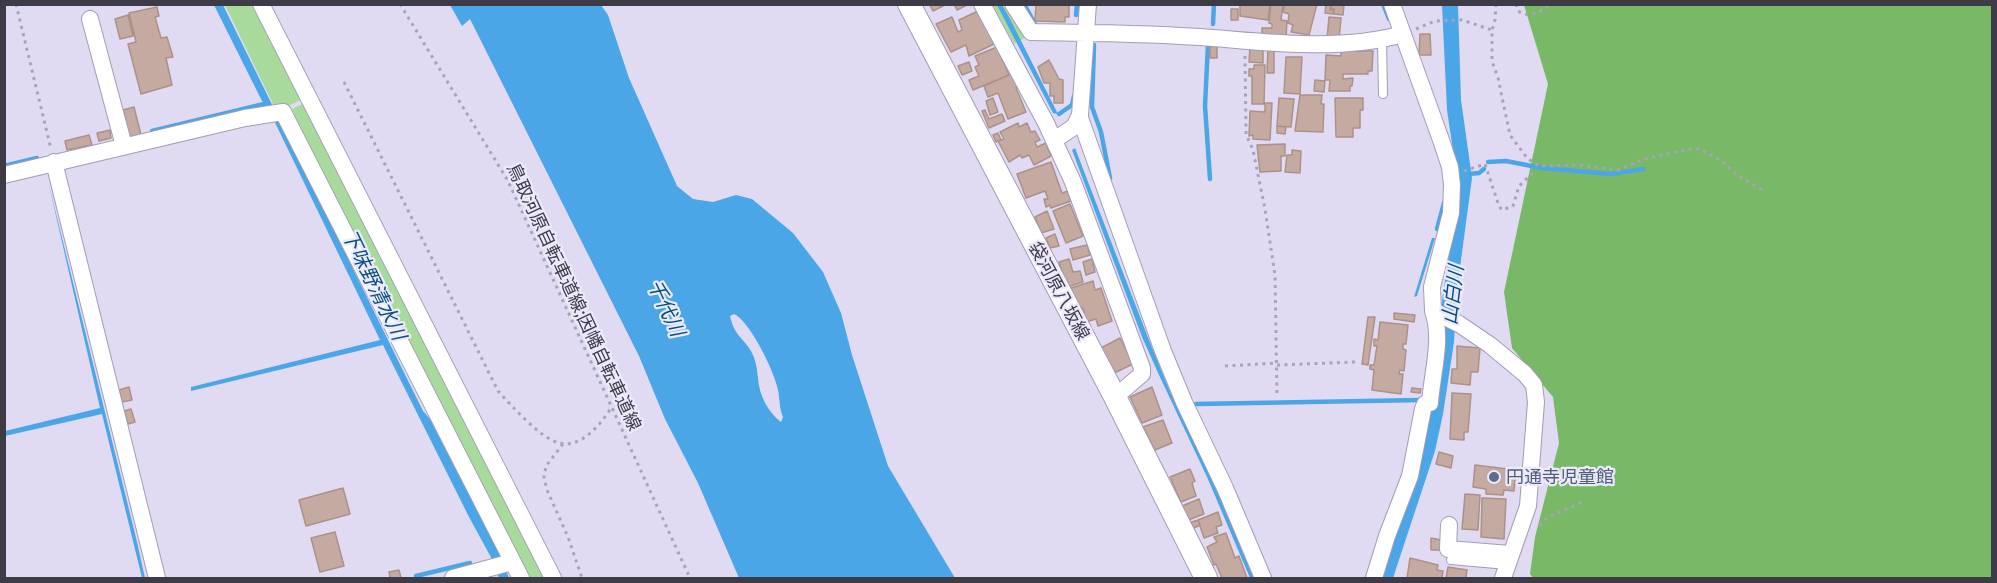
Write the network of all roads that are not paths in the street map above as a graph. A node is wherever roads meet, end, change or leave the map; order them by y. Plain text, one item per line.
1 (261, 4) edge
2 (909, 4) edge
3 (982, 4) edge
4 (1014, 4) edge
5 (1088, 4) edge
6 (1392, 4) edge
7 (90, 19) dead end
8 (1087, 34) junction
9 (1403, 34) junction
10 (1383, 40) junction
11 (1383, 94) dead end
12 (1080, 118) junction
13 (1054, 140) junction
14 (124, 146) junction
15 (54, 162) junction
16 (4, 175) edge
17 (1436, 312) junction
18 (1115, 397) junction
19 (1449, 525) dead end
20 (1451, 560) dead end
21 (1509, 560) edge
22 (512, 562) junction
23 (157, 579) edge
24 (453, 579) edge
25 (520, 579) edge
26 (553, 579) edge
27 (1206, 579) edge
28 (1263, 579) edge
29 (1374, 579) edge

1 - 26 street
2 - 18 main road, 袋河原八坂線
3 - 13 street
4 - 8 street
5 - 8 street
6 - 9 street
7 - 14 street
8 - 10 street
8 - 12 street
9 - 10 street
9 - 17 street
10 - 11 lane
12 - 13 street
12 - 28 street
13 - 18 street
14 - 15 street
14 - 22 street
15 - 16 street
15 - 23 street
17 - 21 street
17 - 29 street
18 - 27 main road, 袋河原八坂線
19 - 21 street
20 - 21 lane
22 - 24 street
22 - 25 street

